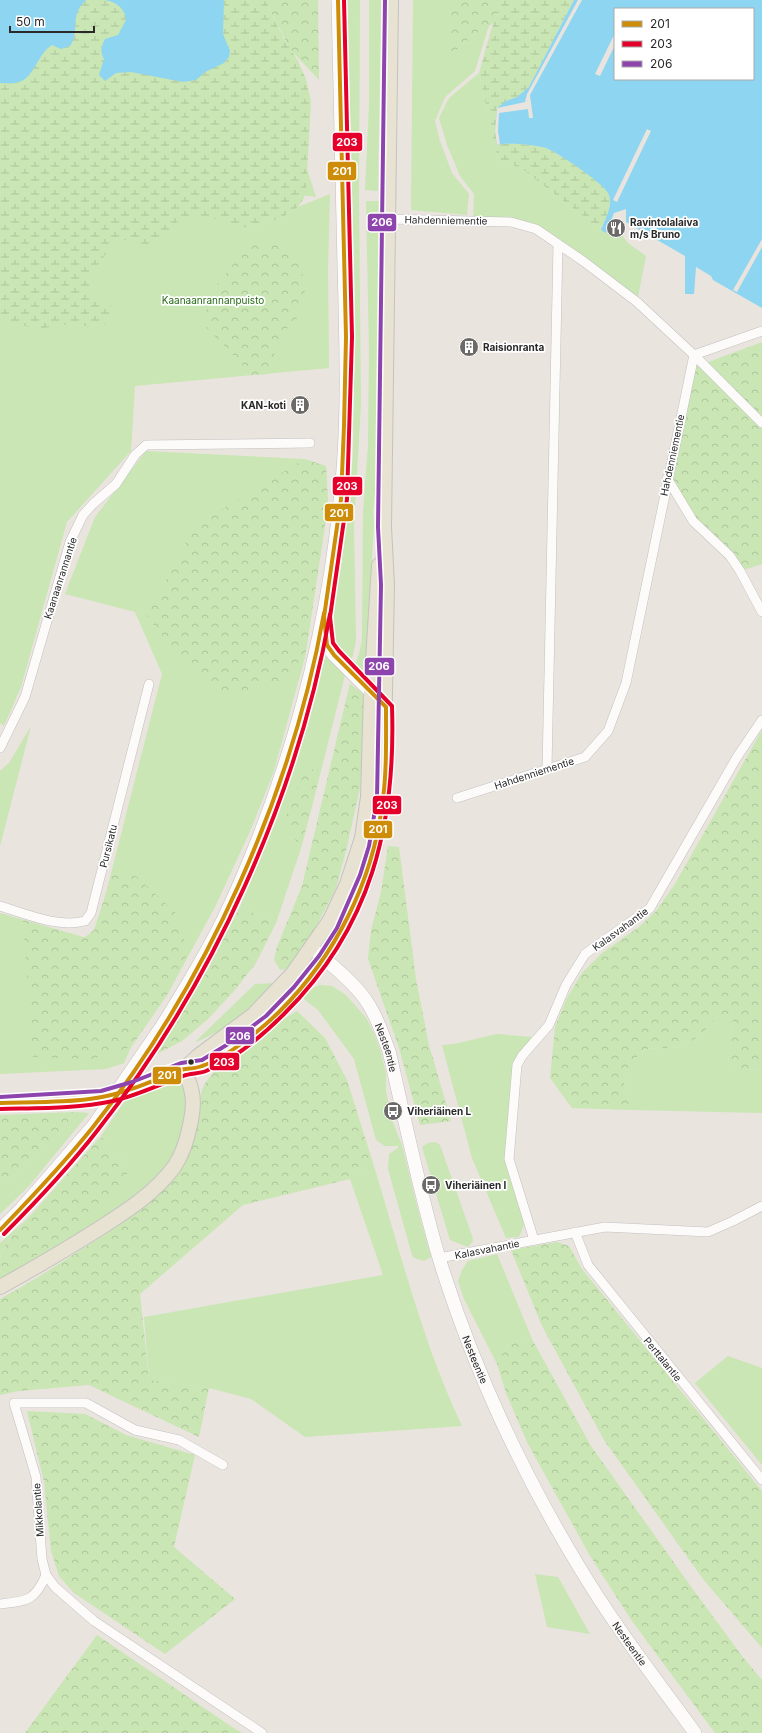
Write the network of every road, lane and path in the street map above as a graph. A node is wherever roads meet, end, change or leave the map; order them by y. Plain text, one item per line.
1 (338, 0) edge
2 (392, 0) edge
3 (390, 220) junction
4 (558, 245) junction
5 (762, 331) edge
6 (694, 355) junction
7 (762, 422) edge
8 (310, 443) dead end
9 (667, 478) junction
10 (384, 527) junction
11 (762, 612) edge
12 (324, 617) junction
13 (149, 684) dead end
14 (370, 692) junction
15 (386, 707) junction
16 (762, 720) edge
17 (3, 737) edge
18 (0, 748) edge
19 (547, 769) junction
20 (457, 798) dead end
21 (0, 906) edge
22 (312, 948) junction
23 (324, 959) junction
24 (183, 1069) junction
25 (0, 1103) edge
26 (762, 1206) edge
27 (0, 1230) edge
28 (575, 1232) junction
29 (534, 1240) junction
30 (439, 1258) junction
31 (0, 1288) edge
32 (223, 1465) dead end
33 (762, 1480) edge
34 (46, 1575) junction
35 (0, 1604) edge
36 (262, 1733) edge
37 (695, 1733) edge

1 - 12 main road
2 - 3 main road
3 - 4 street, Hahdenniementie
3 - 10 main road
4 - 6 street, Hahdenniementie
4 - 19 street
5 - 6 street
6 - 7 street
6 - 9 street, Hahdenniementie
8 - 17 street, Kaanaanrannantie
9 - 11 street
9 - 19 street, Hahdenniementie
10 - 14 main road
10 - 15 main road
12 - 14 main road
12 - 27 main road, bridge
13 - 21 street, Pursikatu
14 - 15 main road
14 - 22 main road
15 - 23 main road
16 - 29 street, Kalasvahantie
17 - 18 street, Kaanaanrannantie
19 - 20 street, Hahdenniementie
22 - 23 main road, Nesteentie
22 - 24 main road
23 - 24 main road
23 - 30 main road, Nesteentie
24 - 25 main road
24 - 31 main road
26 - 28 street, Kalasvahantie
28 - 29 street, Kalasvahantie
28 - 33 street, Perttalantie
29 - 30 street, Kalasvahantie
30 - 37 main road, Nesteentie
32 - 34 street, Mikkolantie
34 - 35 street
34 - 36 street, Mikkolantie

